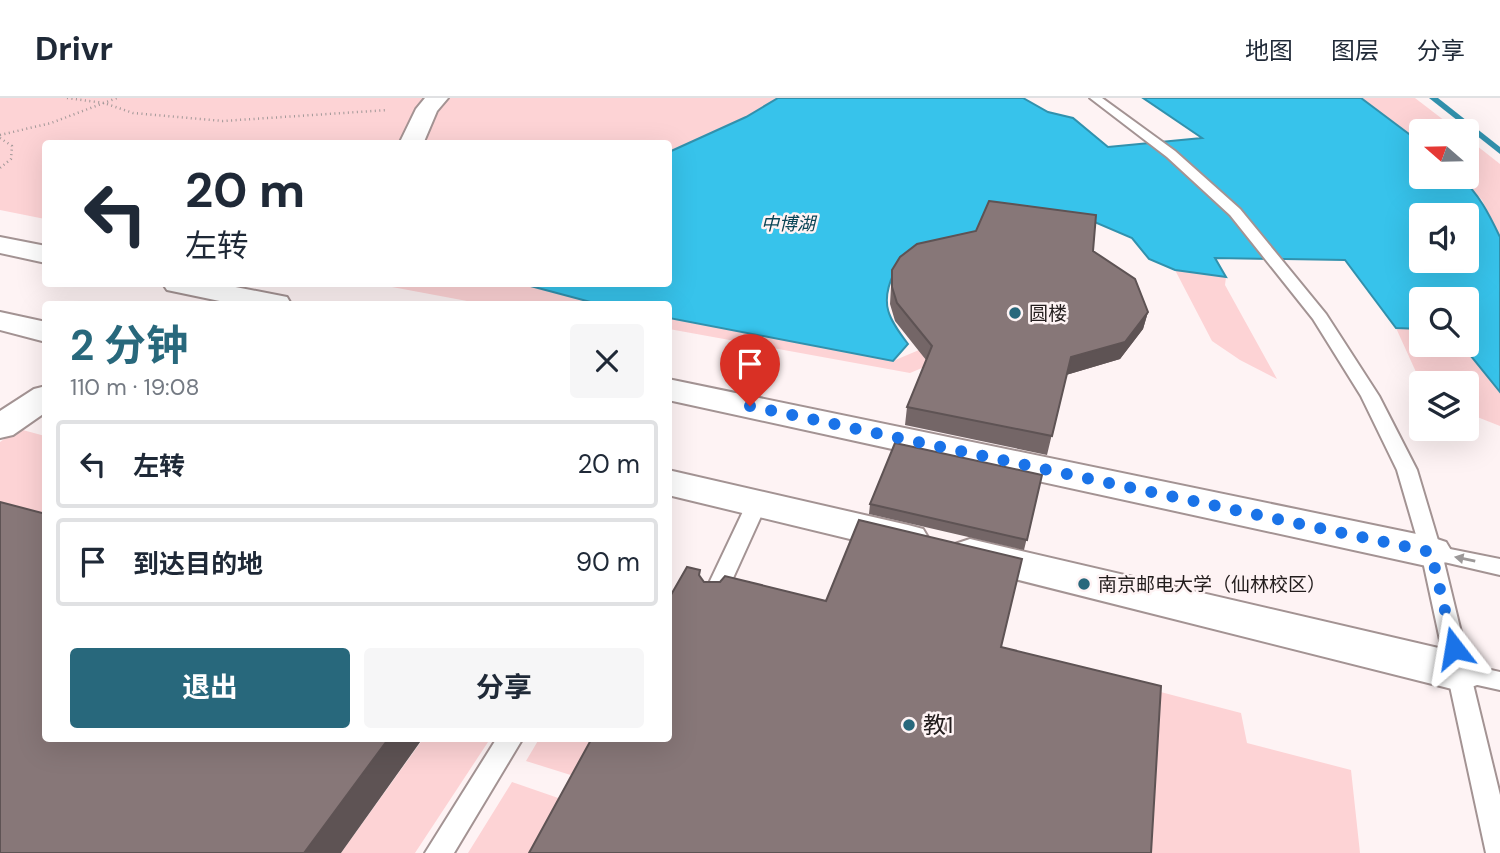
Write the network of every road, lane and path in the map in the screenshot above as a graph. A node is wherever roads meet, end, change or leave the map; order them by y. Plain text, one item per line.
1 (66, 98) edge
2 (117, 98) edge
3 (1095, 98) edge
4 (104, 103) junction
5 (432, 103) edge
6 (0, 136) edge
7 (413, 140) edge
8 (0, 169) edge
9 (0, 245) edge
10 (42, 254) edge
11 (193, 287) edge
12 (261, 301) edge
13 (0, 321) edge
14 (42, 331) edge
15 (672, 390) edge
16 (42, 399) edge
17 (0, 427) edge
18 (672, 485) edge
19 (757, 503) junction
20 (1431, 552) junction
21 (1500, 567) edge
22 (713, 598) edge
23 (1480, 676) edge
24 (508, 742) edge
25 (439, 853) edge
26 (1500, 853) edge

1 - 4 path
2 - 4 path
3 - 20 lane
4 - 5 path
4 - 6 path
5 - 7 street
6 - 8 path
9 - 10 street
11 - 12 street
13 - 14 street
15 - 20 street
16 - 17 street
18 - 19 street
19 - 22 lane
19 - 23 street
21 -> 20 lane
20 - 23 lane
23 - 26 lane
24 - 25 lane

